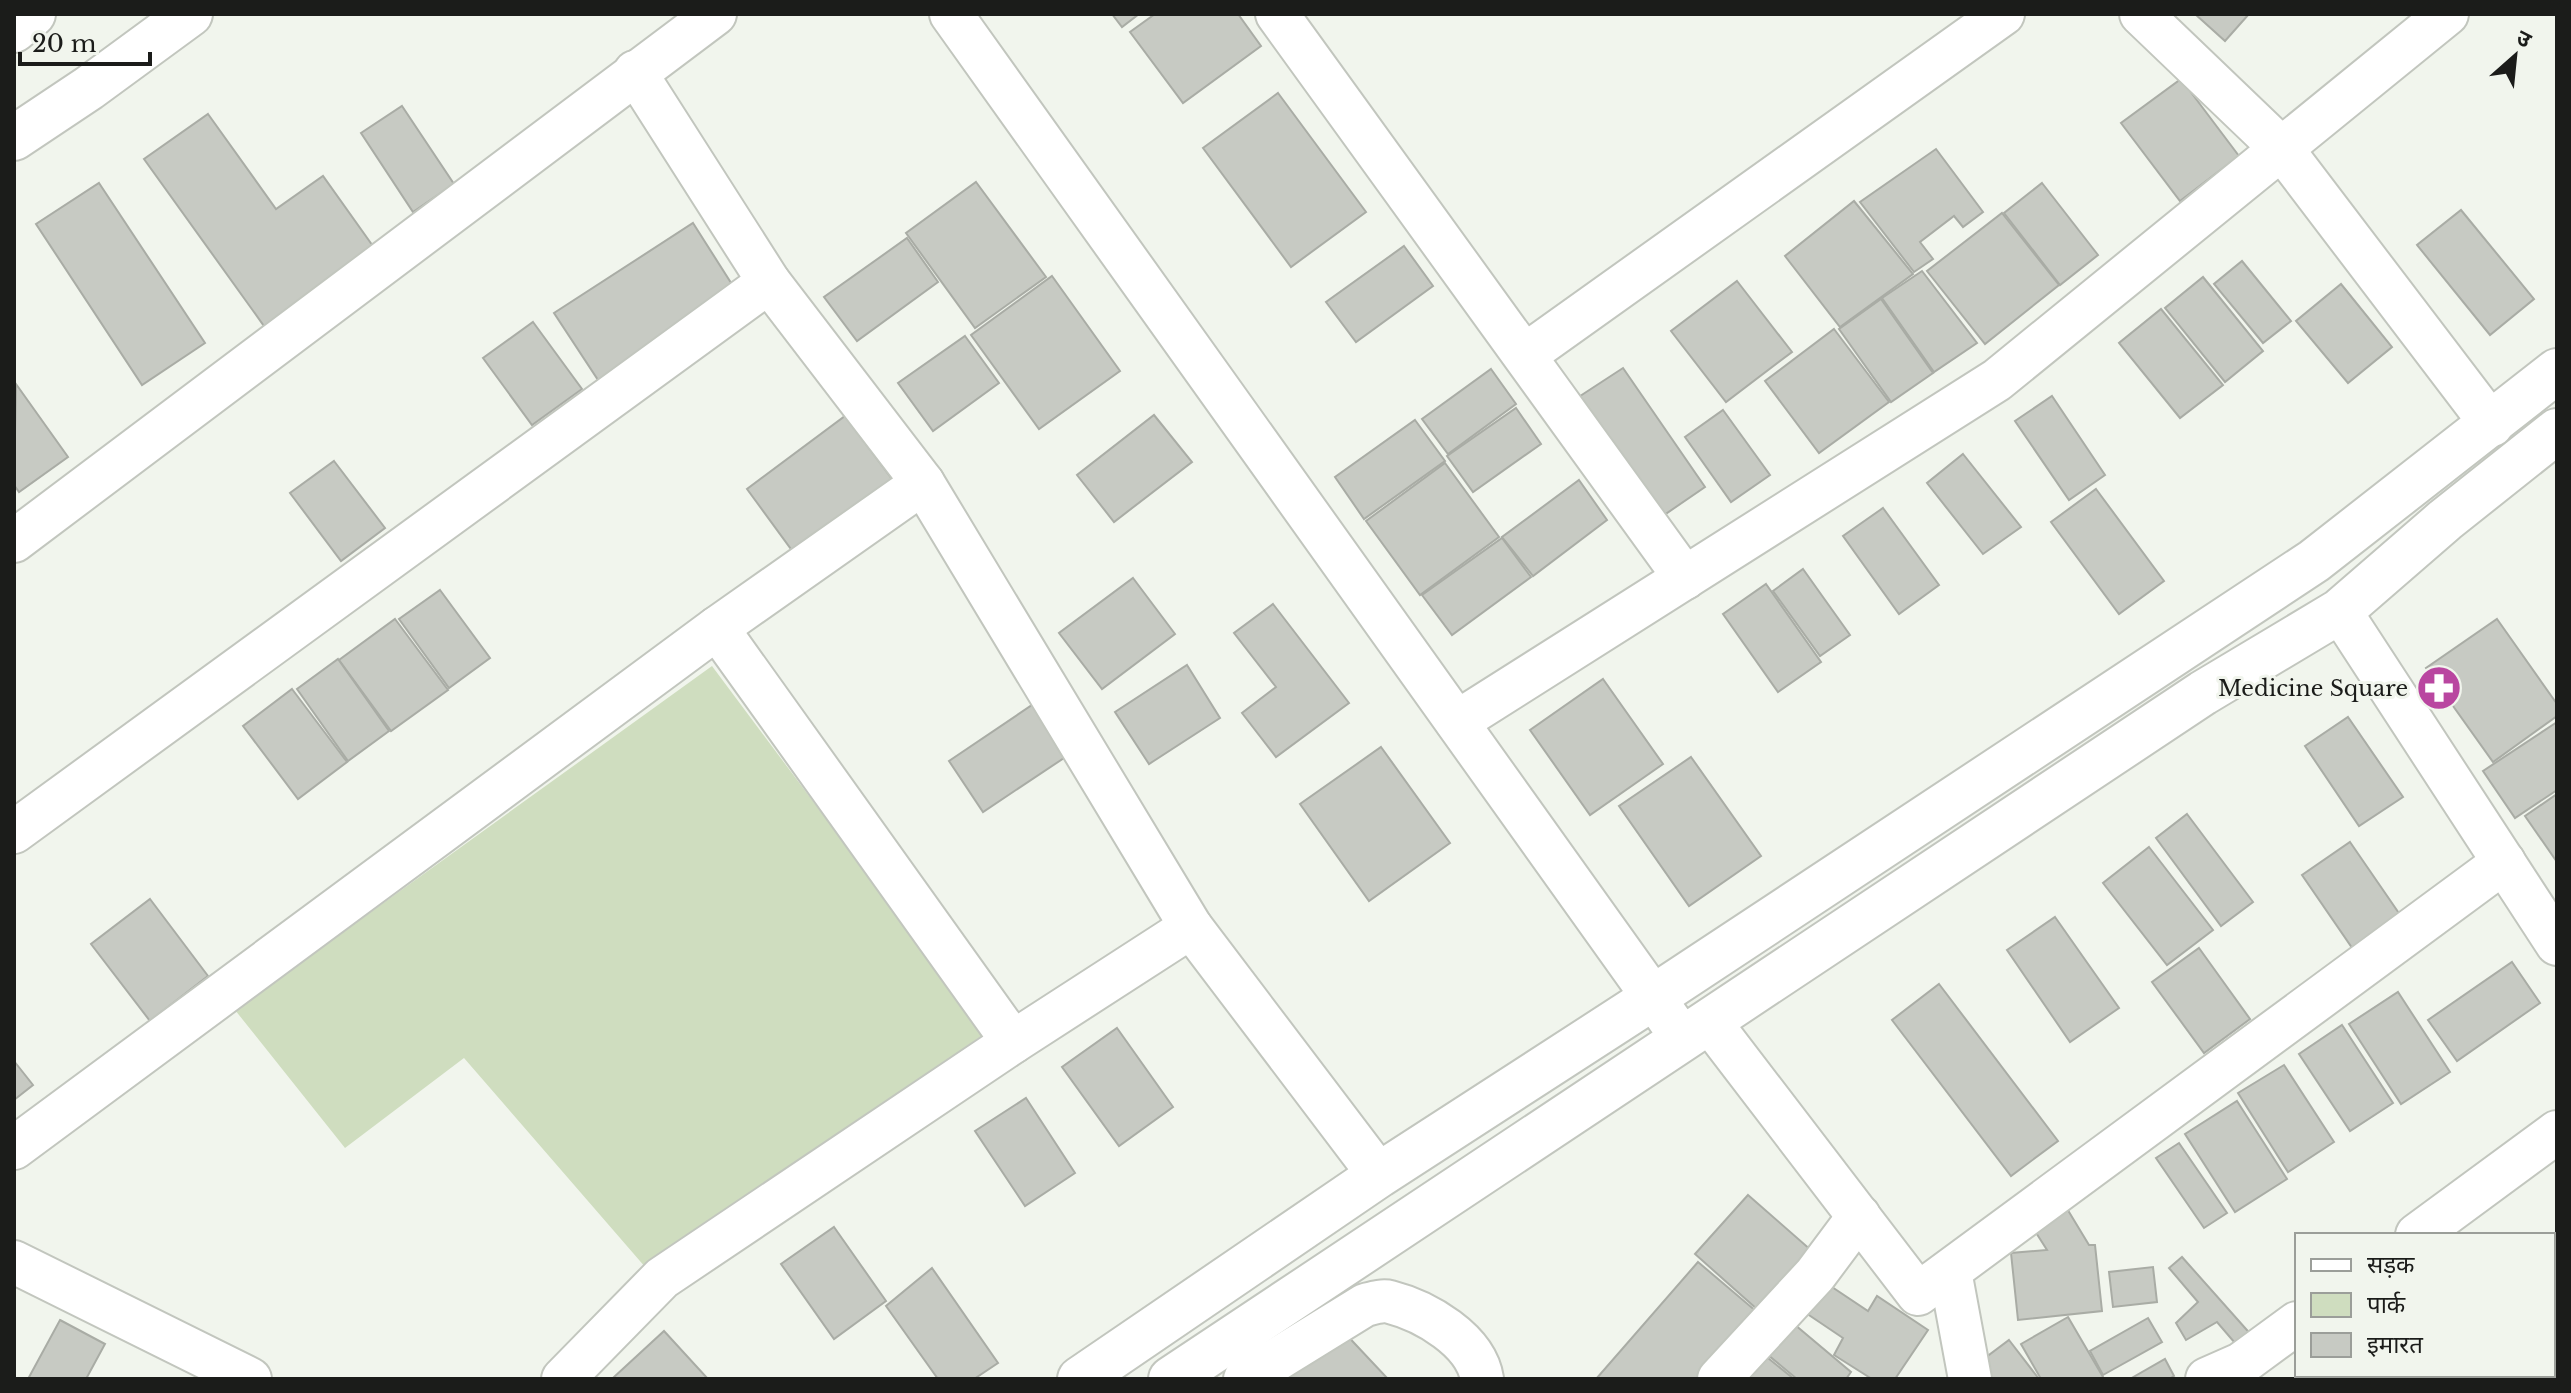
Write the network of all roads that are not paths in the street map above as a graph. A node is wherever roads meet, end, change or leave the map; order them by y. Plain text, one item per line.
1 (33, 14) edge
2 (190, 14) edge
3 (715, 14) edge
4 (951, 14) edge
5 (1277, 14) edge
6 (2003, 14) edge
7 (2141, 14) edge
8 (2447, 14) edge
9 (14, 30) edge
10 (635, 72) junction
11 (14, 138) edge
12 (2282, 149) junction
13 (769, 282) junction
14 (1525, 355) junction
15 (2557, 371) edge
16 (2492, 425) junction
17 (2557, 431) edge
18 (923, 483) junction
19 (14, 541) edge
20 (1685, 578) junction
21 (2340, 611) junction
22 (717, 628) junction
23 (1457, 722) junction
24 (14, 832) edge
25 (2504, 862) junction
26 (1191, 927) junction
27 (2557, 944) edge
28 (1654, 997) junction
29 (1696, 1030) junction
30 (1013, 1042) junction
31 (2557, 1132) edge
32 (14, 1148) edge
33 (1379, 1175) junction
34 (1859, 1216) junction
35 (2420, 1233) edge
36 (14, 1262) edge
37 (1950, 1271) junction
38 (2295, 1324) edge
39 (1236, 1368) edge
40 (250, 1379) edge
41 (563, 1379) edge
42 (1080, 1379) edge
43 (1171, 1379) edge
44 (1482, 1379) edge
45 (1719, 1379) edge
46 (1970, 1379) edge
47 (2207, 1379) edge

1 - 9 street
2 - 11 street
3 - 10 street
4 - 23 street
5 - 14 street
6 - 14 street
7 - 12 street
8 - 12 street
10 - 13 street
10 - 19 street
12 - 16 street
12 - 20 street
13 - 18 street
13 - 24 street
14 - 20 street
15 - 16 street
16 - 28 street
17 - 21 street
18 - 22 street
18 - 26 street
20 - 23 street
21 - 25 street
21 - 29 street
22 - 30 street
22 - 32 street
23 - 28 street
25 - 27 street
25 - 37 street
26 - 30 street
26 - 33 street
28 - 29 street
28 - 33 street
29 - 34 street
29 - 39 street
30 - 41 street
31 - 35 street
33 - 42 street
34 - 37 street
34 - 45 street
36 - 40 street
37 - 46 street
38 - 47 street
39 - 43 street
39 - 44 street

